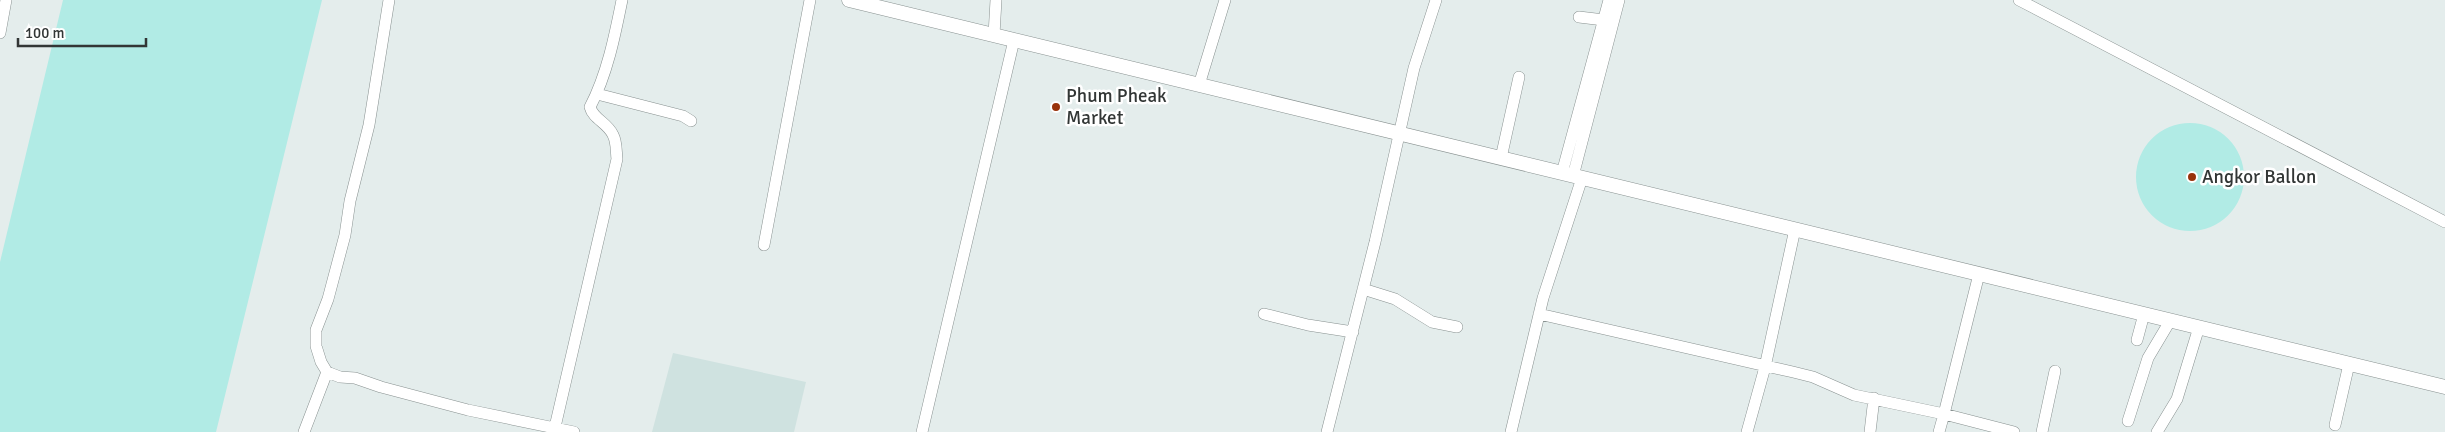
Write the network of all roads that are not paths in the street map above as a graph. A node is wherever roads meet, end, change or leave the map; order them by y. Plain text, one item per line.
1 (6, 0) edge
2 (389, 0) edge
3 (622, 0) edge
4 (810, 0) edge
5 (849, 0) edge
6 (996, 0) edge
7 (1225, 0) edge
8 (1436, 0) edge
9 (1609, 0) edge
10 (1619, 0) edge
11 (2019, 0) edge
12 (1579, 16) dead end
13 (1604, 20) junction
14 (0, 33) edge
15 (994, 35) junction
16 (1014, 40) junction
17 (1519, 76) dead end
18 (1199, 85) junction
19 (597, 94) junction
20 (691, 121) dead end
21 (1400, 133) junction
22 (1501, 158) junction
23 (1572, 175) junction
24 (2445, 222) edge
25 (1795, 229) junction
26 (764, 245) dead end
27 (1979, 274) junction
28 (1363, 289) junction
29 (1264, 314) dead end
30 (1539, 314) junction
31 (2144, 314) junction
32 (2170, 321) junction
33 (1457, 327) dead end
34 (2199, 327) junction
35 (1352, 332) junction
36 (2137, 340) dead end
37 (2349, 364) junction
38 (1765, 367) junction
39 (2055, 371) dead end
40 (327, 372) junction
41 (2445, 387) edge
42 (1874, 398) junction
43 (1944, 414) junction
44 (2128, 421) dead end
45 (2335, 425) dead end
46 (555, 427) junction
47 (304, 432) edge
48 (574, 432) edge
49 (922, 432) edge
50 (1327, 432) edge
51 (1511, 432) edge
52 (1747, 432) edge
53 (1870, 432) edge
54 (1940, 432) edge
55 (2014, 432) edge
56 (2042, 432) edge
57 (2157, 432) edge

1 - 14 street
2 - 40 street
3 - 19 street
4 - 26 street
5 - 15 main road
6 - 15 street
7 - 18 street
8 - 21 street
9 - 13 street
10 - 23 street
11 - 24 street
12 - 13 street
13 - 23 street
15 - 16 main road
16 - 18 main road
16 - 49 street
17 - 22 street
18 - 21 main road
19 - 20 street
19 - 46 street
21 - 22 main road
21 - 28 street
22 - 23 main road
23 - 25 main road
23 - 30 street
25 - 27 main road
25 - 38 street
27 - 31 main road
27 - 43 street
28 - 33 street
28 - 35 street
29 - 35 street
30 - 38 street
30 - 51 street
31 - 32 main road
31 - 36 street
32 - 34 main road
32 - 44 street
34 - 37 main road
34 - 57 street
35 - 50 street
37 - 41 main road
37 - 45 street
38 - 42 street
38 - 52 street
39 - 56 street
40 - 46 street
40 - 47 street
42 - 43 street
42 - 53 street
43 - 54 street
43 - 55 street
46 - 48 street

